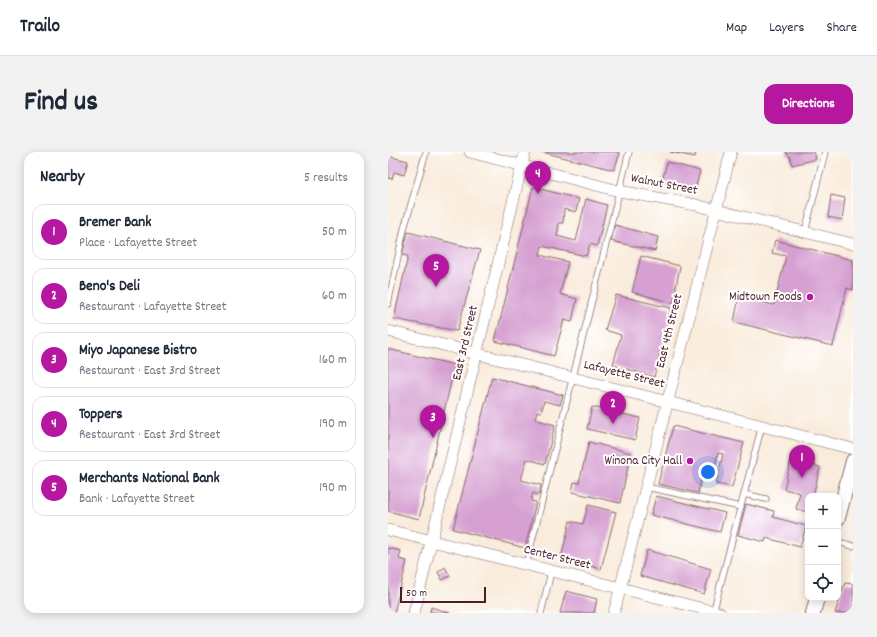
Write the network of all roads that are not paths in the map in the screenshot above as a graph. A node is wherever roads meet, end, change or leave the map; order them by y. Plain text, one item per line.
1 (426, 152) edge
2 (470, 152) edge
3 (525, 152) edge
4 (629, 152) edge
5 (731, 152) edge
6 (825, 152) edge
7 (522, 165) junction
8 (619, 191) junction
9 (715, 210) junction
10 (805, 232) junction
11 (853, 244) edge
12 (388, 304) edge
13 (388, 331) edge
14 (478, 353) junction
15 (574, 377) junction
16 (667, 401) junction
17 (762, 426) junction
18 (853, 449) edge
19 (853, 461) edge
20 (646, 487) junction
21 (744, 494) junction
22 (766, 499) dead end
23 (741, 507) junction
24 (841, 507) edge
25 (388, 530) edge
26 (432, 541) junction
27 (841, 543) edge
28 (853, 546) edge
29 (526, 565) junction
30 (550, 572) junction
31 (620, 588) junction
32 (816, 601) edge
33 (716, 612) edge
34 (414, 613) edge
35 (541, 613) edge
36 (614, 613) edge
37 (813, 613) edge

1 - 12 lane
2 - 7 street, Walnut Street
3 - 7 street, East 3rd Street
4 - 8 lane
5 - 9 street, East 4th Street
6 - 10 lane
7 - 8 street, Walnut Street
7 - 14 street, East 3rd Street
8 - 9 street, Walnut Street
8 - 15 lane
9 - 10 street, Walnut Street
9 - 16 street, East 4th Street
10 - 11 street, Walnut Street
13 - 14 street, Lafayette Street
14 - 15 street, Lafayette Street
14 - 26 street, East 3rd Street
15 - 16 street, Lafayette Street
15 - 29 lane
16 - 17 street, Lafayette Street
16 - 20 street, East 4th Street
17 - 18 street, Lafayette Street
17 - 21 lane
19 - 24 street
20 - 23 lane
20 - 31 street, East 4th Street
21 - 22 lane
21 - 23 lane
23 - 33 lane
25 - 26 street, Center Street
26 - 29 street, Center Street
26 - 34 street, East 3rd Street
27 - 28 lane
29 - 30 street, Center Street
30 - 31 street, Center Street
30 - 35 lane
31 - 33 street, Center Street
31 - 36 street, East 4th Street
32 - 37 street

